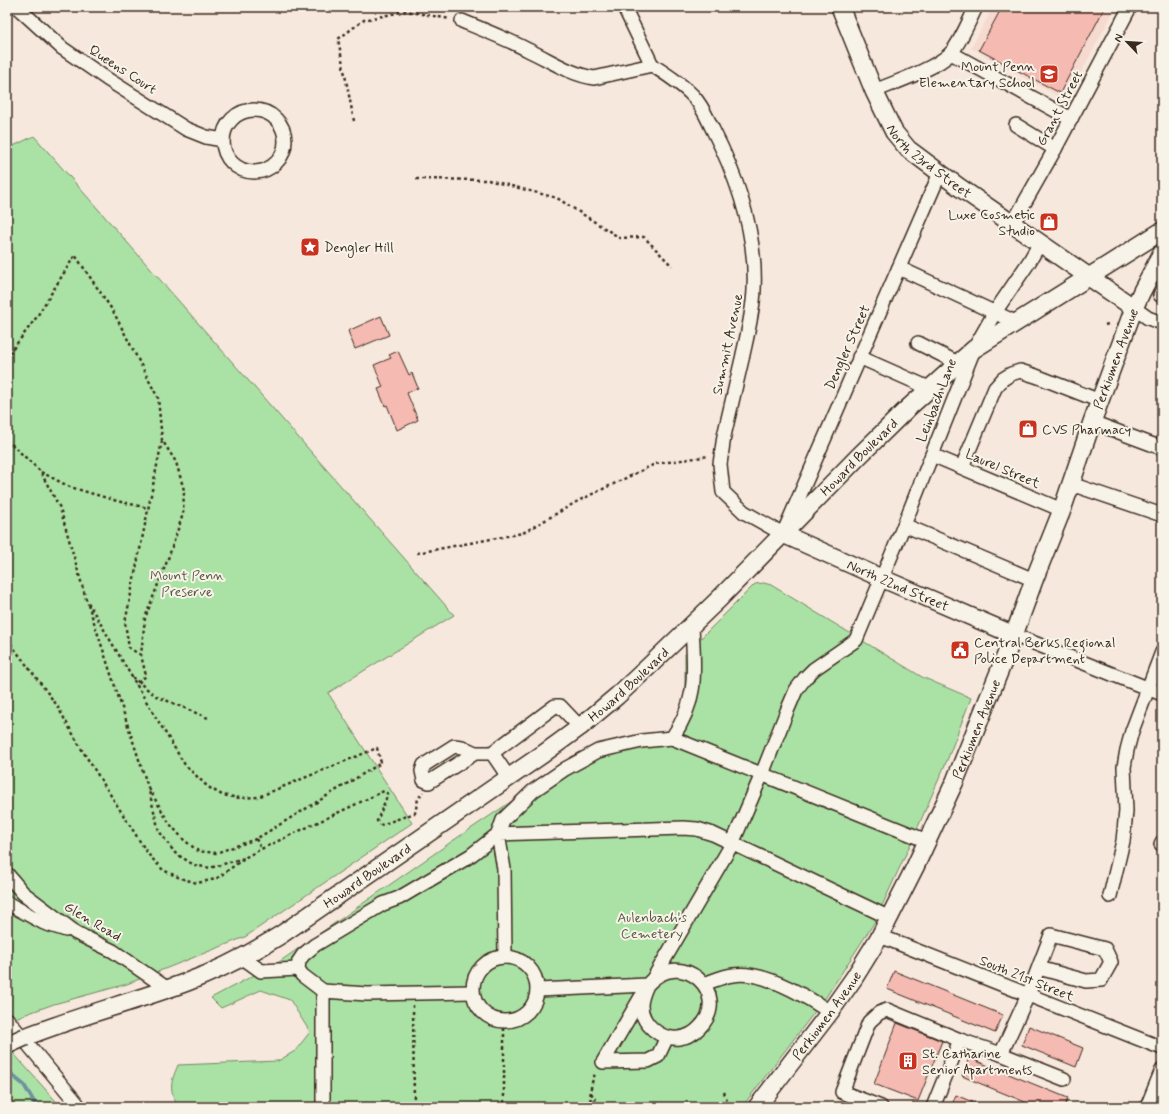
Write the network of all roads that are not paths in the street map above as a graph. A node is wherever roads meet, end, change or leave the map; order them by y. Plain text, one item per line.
1 (17, 7) edge
2 (624, 7) edge
3 (840, 7) edge
4 (976, 7) edge
5 (1130, 7) edge
6 (462, 21) road end
7 (951, 53) junction
8 (652, 65) junction
9 (874, 91) junction
10 (1071, 119) junction
11 (1016, 125) dead end
12 (223, 140) junction
13 (1055, 149) junction
14 (940, 173) junction
15 (1013, 223) junction
16 (1162, 231) edge
17 (1040, 243) junction
18 (1162, 254) edge
19 (899, 268) junction
20 (1088, 276) junction
21 (1162, 291) edge
22 (1162, 296) edge
23 (1134, 308) junction
24 (995, 312) junction
25 (1015, 322) junction
26 (1162, 323) edge
27 (918, 343) dead end
28 (974, 348) junction
29 (859, 357) junction
30 (958, 363) junction
31 (930, 388) junction
32 (1100, 401) junction
33 (1092, 422) junction
34 (1159, 447) dead end
35 (932, 455) junction
36 (962, 467) junction
37 (1071, 484) junction
38 (1062, 510) junction
39 (1162, 515) edge
40 (904, 525) junction
41 (783, 534) junction
42 (881, 578) junction
43 (1034, 580) junction
44 (692, 626) junction
45 (1014, 635) junction
46 (1162, 652) edge
47 (1149, 688) junction
48 (1162, 694) edge
49 (580, 727) junction
50 (672, 738) junction
51 (492, 753) junction
52 (762, 774) junction
53 (508, 778) junction
54 (429, 782) road end
55 (498, 834) junction
56 (928, 841) junction
57 (732, 844) junction
58 (7, 874) edge
59 (1110, 896) dead end
60 (7, 902) edge
61 (890, 918) junction
62 (76, 933) junction
63 (880, 936) junction
64 (504, 957) junction
65 (243, 958) junction
66 (1039, 968) junction
67 (298, 969) junction
68 (704, 984) junction
69 (647, 986) junction
70 (168, 989) junction
71 (538, 990) junction
72 (323, 991) junction
73 (472, 992) junction
74 (1028, 995) junction
75 (830, 1012) junction
76 (7, 1019) edge
77 (667, 1037) junction
78 (960, 1040) junction
79 (614, 1042) junction
80 (7, 1045) edge
81 (1162, 1048) edge
82 (1001, 1054) junction
83 (628, 1062) junction
84 (1162, 1070) edge
85 (1064, 1079) dead end
86 (762, 1105) edge
87 (80, 1107) edge
88 (323, 1107) edge
89 (881, 1107) edge
90 (933, 1107) edge
91 (1147, 1107) edge

1 - 12 street, Queens Court
2 - 8 street
3 - 9 main road, North 23rd Street
4 - 7 street
5 - 10 street, Grant Street
6 - 8 street
7 - 9 street
7 - 10 street
8 - 41 street, Summit Avenue
9 - 14 main road, North 23rd Street
10 - 13 street, Grant Street
11 - 13 street
12 - 12 street
13 - 15 street, Grant Street
14 - 15 main road, North 23rd Street
14 - 19 street, Dengler Street
15 - 17 main road, North 23rd Street
16 - 20 main road, Howard Boulevard
17 - 20 main road, North 23rd Street
17 - 24 street, Leinbach Lane
18 - 23 main road, Perkiomen Avenue
19 - 24 street
19 - 29 street, Dengler Street
20 - 23 main road, North 23rd Street
20 - 25 main road, Howard Boulevard
21 - 22 street
23 - 26 street
23 - 32 main road, Perkiomen Avenue
24 - 25 street
24 - 28 street, Leinbach Lane
25 - 28 main road, Howard Boulevard
27 - 30 street
28 - 30 main road, Howard Boulevard
28 - 35 street, Leinbach Lane
29 - 31 street
29 - 41 street, Dengler Street
30 - 31 main road, Howard Boulevard
31 - 41 main road, Howard Boulevard
32 - 33 main road, Perkiomen Avenue
32 - 36 street
33 - 34 street
33 - 37 main road, Perkiomen Avenue
35 - 36 street, Laurel Street
35 - 40 street, Leinbach Lane
36 - 38 street, Laurel Street
37 - 38 main road, Perkiomen Avenue
37 - 39 street
38 - 43 main road, Perkiomen Avenue
40 - 42 street, Leinbach Lane
40 - 43 street
41 - 42 main road, North 22nd Street
41 - 44 main road, Howard Boulevard
42 - 45 main road, North 22nd Street
42 - 52 street, Leinbach Lane
43 - 45 main road, Perkiomen Avenue
44 - 49 main road, Howard Boulevard
44 - 50 street
45 - 47 street
45 - 56 main road, Perkiomen Avenue
46 - 47 street
47 - 48 street
47 - 59 street
49 - 51 street
49 - 53 main road, Howard Boulevard
50 - 52 street
50 - 55 street
51 - 53 street
51 - 54 street
52 - 56 street
52 - 57 street, Leinbach Lane
53 - 65 main road, Howard Boulevard
55 - 57 street
55 - 64 street
55 - 67 street
56 - 61 main road, Perkiomen Avenue
57 - 61 street
57 - 69 street, Leinbach Lane
58 - 62 street, Glen Road
60 - 62 street
61 - 63 main road, Perkiomen Avenue
62 - 70 street, Glen Road
63 - 74 street, South 21st Street
63 - 75 main road, Perkiomen Avenue
64 - 71 street
64 - 73 street
65 - 67 street
65 - 70 main road, Howard Boulevard
66 - 66 street
66 - 74 street
67 - 72 street
68 - 69 street
68 - 75 street
68 - 77 street
69 - 71 street
69 - 77 street
69 - 79 street, Leinbach Lane
70 - 80 main road, Howard Boulevard, bridge
71 - 73 street
72 - 73 street
72 - 88 street
74 - 81 street, South 21st Street
74 - 82 street
75 - 86 main road, Perkiomen Avenue
76 - 87 street
77 - 83 street
78 - 82 street
78 - 89 street
78 - 90 street
79 - 83 street
79 - 83 street, Leinbach Lane
82 - 85 street
84 - 91 street

